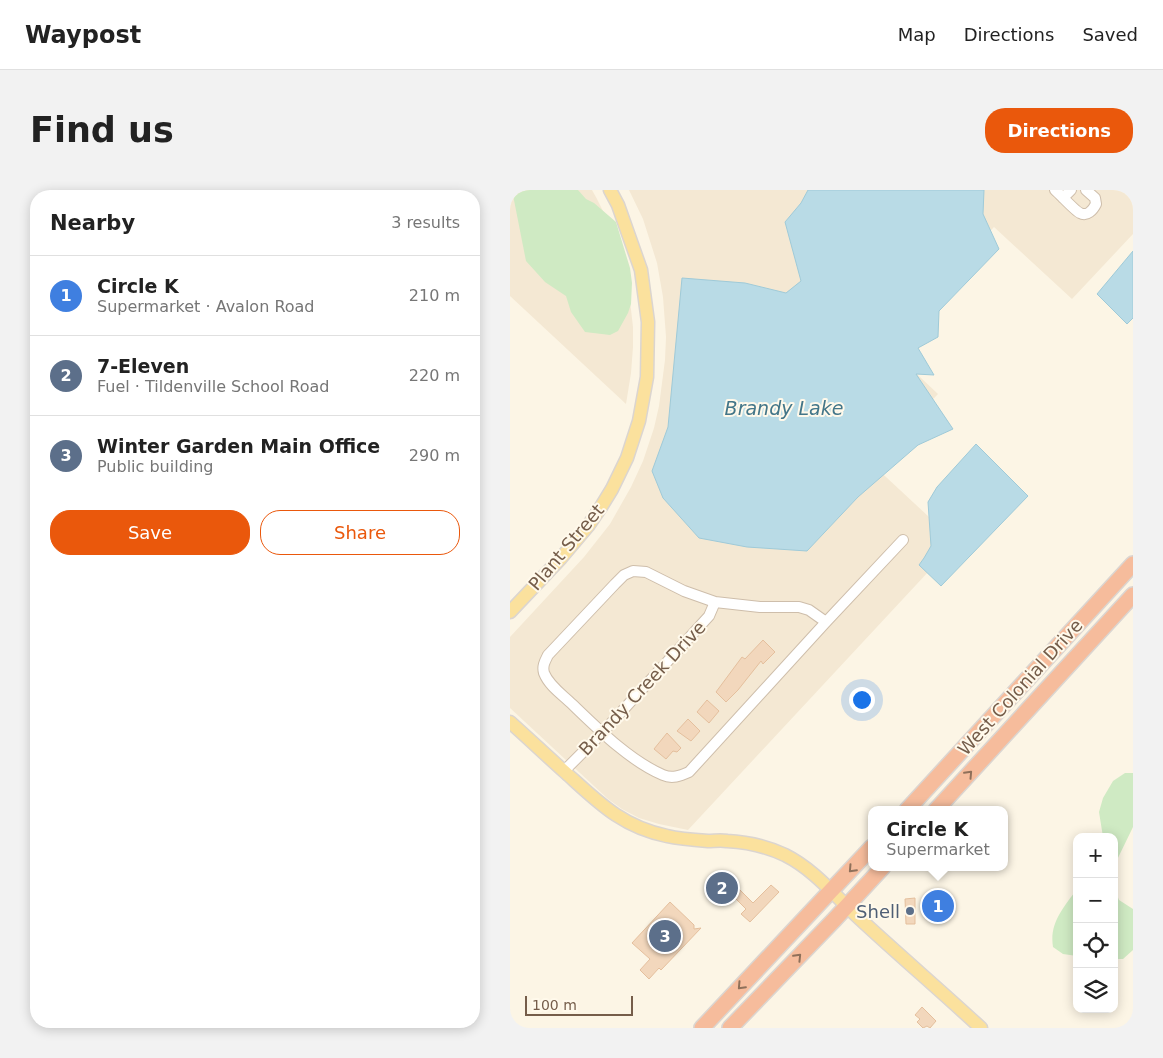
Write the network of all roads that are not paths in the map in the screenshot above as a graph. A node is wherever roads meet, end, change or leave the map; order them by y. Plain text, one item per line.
1 (610, 190) edge
2 (1055, 190) edge
3 (1086, 190) edge
4 (1067, 194) edge
5 (903, 540) dead end
6 (1133, 565) edge
7 (1114, 585) junction
8 (1129, 599) edge
9 (715, 602) junction
10 (510, 612) edge
11 (826, 622) junction
12 (1079, 654) junction
13 (510, 722) edge
14 (602, 733) junction
15 (564, 771) junction
16 (911, 806) edge
17 (940, 806) edge
18 (868, 852) edge
19 (878, 871) edge
20 (831, 891) junction
21 (847, 906) junction
22 (702, 1028) edge
23 (730, 1028) edge
24 (981, 1028) edge

1 - 10 main road, Plant Street
2 - 4 street
3 - 4 street
5 - 11 street
6 - 7 highway, West Colonial Drive
6 - 8 highway
7 - 12 highway
7 - 16 highway, West Colonial Drive
8 - 12 highway, West Colonial Drive
9 - 11 street
9 - 14 street, Brandy Creek Drive
9 - 14 street
11 - 14 street
17 -> 12 highway, West Colonial Drive
13 - 15 main road
14 - 15 street, Brandy Creek Drive
15 - 20 main road
18 -> 20 highway
19 - 21 highway
20 - 21 main road
20 -> 22 highway
23 -> 21 highway
21 - 24 main road

